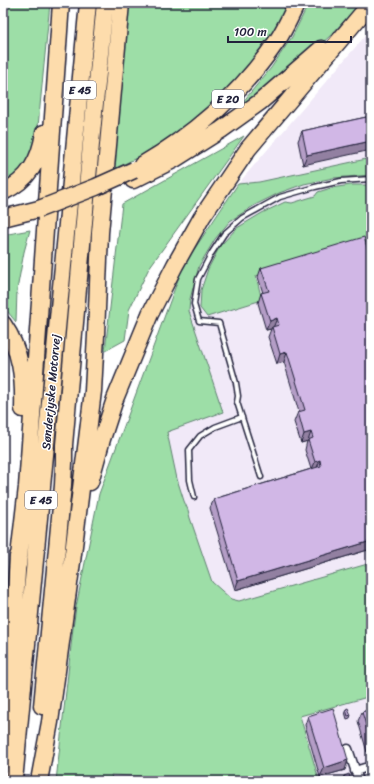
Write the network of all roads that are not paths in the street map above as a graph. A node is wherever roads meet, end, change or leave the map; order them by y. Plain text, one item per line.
1 (61, 3) edge
2 (88, 3) edge
3 (105, 3) edge
4 (121, 3) edge
5 (297, 3) edge
6 (370, 3) edge
7 (371, 10) edge
8 (327, 54) junction
9 (57, 56) junction
10 (133, 175) junction
11 (371, 179) edge
12 (3, 192) edge
13 (9, 217) edge
14 (3, 324) edge
15 (242, 417) junction
16 (260, 477) dead end
17 (194, 498) dead end
18 (72, 562) junction
19 (18, 565) junction
20 (348, 749) dead end
21 (371, 766) edge
22 (355, 771) junction
23 (4, 781) edge
24 (14, 781) edge
25 (35, 781) edge
26 (39, 781) edge
27 (359, 781) edge

1 - 9 highway
2 - 24 highway, Sønderjyske Motorvej / E 45
3 - 25 highway, Sønderjyske Motorvej / E 45
4 - 18 highway
5 - 10 highway, E 20
6 - 8 highway
6 - 10 highway
7 - 8 highway
8 - 18 highway
9 - 12 highway
9 - 19 highway
10 - 13 highway, bridge
11 - 15 lane
14 - 19 highway
15 - 16 lane
15 - 17 lane
18 - 26 highway
19 - 23 highway
20 - 22 street
21 - 22 street
22 - 27 street

